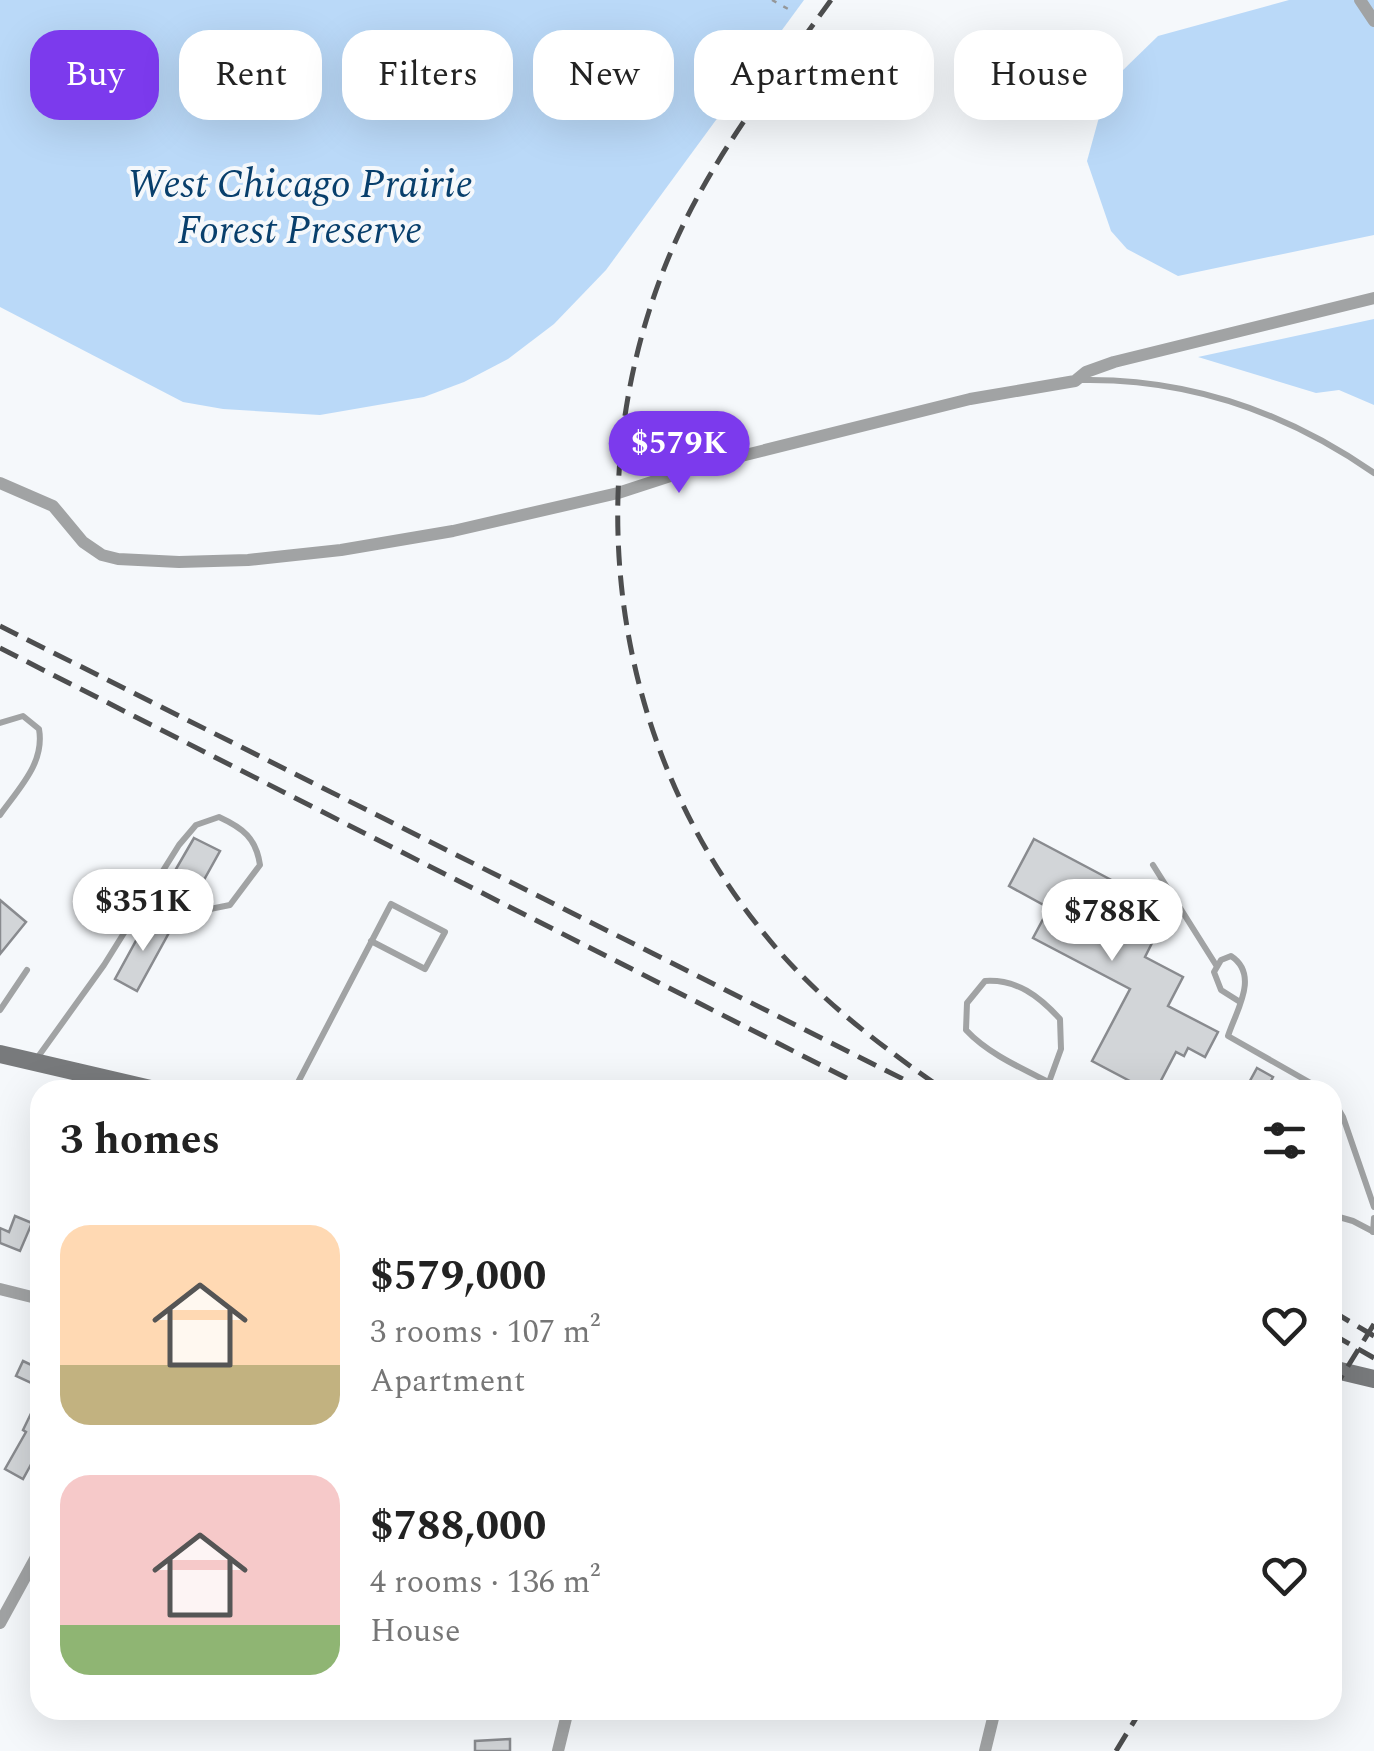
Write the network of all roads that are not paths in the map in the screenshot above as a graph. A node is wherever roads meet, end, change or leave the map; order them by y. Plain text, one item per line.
1 (1360, 0) edge
2 (1374, 21) edge
3 (1374, 298) edge
4 (1075, 380) junction
5 (1374, 473) edge
6 (0, 484) edge
7 (0, 723) edge
8 (0, 815) edge
9 (1152, 865) dead end
10 (145, 898) junction
11 (371, 941) junction
12 (1216, 965) junction
13 (27, 970) dead end
14 (1240, 1002) junction
15 (0, 1010) edge
16 (0, 1054) edge
17 (35, 1062) junction
18 (112, 1080) edge
19 (299, 1080) edge
20 (1046, 1080) edge
21 (1051, 1080) edge
22 (1305, 1080) edge
23 (1342, 1115) edge
24 (1374, 1207) edge
25 (1342, 1217) edge
26 (1374, 1218) edge
27 (1374, 1232) edge
28 (0, 1290) edge
29 (30, 1297) edge
30 (1342, 1371) edge
31 (1374, 1379) edge
32 (30, 1568) edge
33 (0, 1622) edge
34 (566, 1720) edge
35 (993, 1720) edge
36 (558, 1751) edge
37 (985, 1751) edge

1 - 2 street
3 - 4 street
4 - 5 lane
4 - 6 street
7 - 8 lane
9 - 12 lane
10 - 10 lane
10 - 17 lane
11 - 11 lane
11 - 19 lane
12 - 14 lane
12 - 14 lane
13 - 15 lane
14 - 22 lane
16 - 17 main road
17 - 18 main road
20 - 21 lane
23 - 24 lane
25 - 27 lane
26 - 27 lane
28 - 29 street
30 - 31 main road
32 - 33 street
34 - 36 street
35 - 37 street

